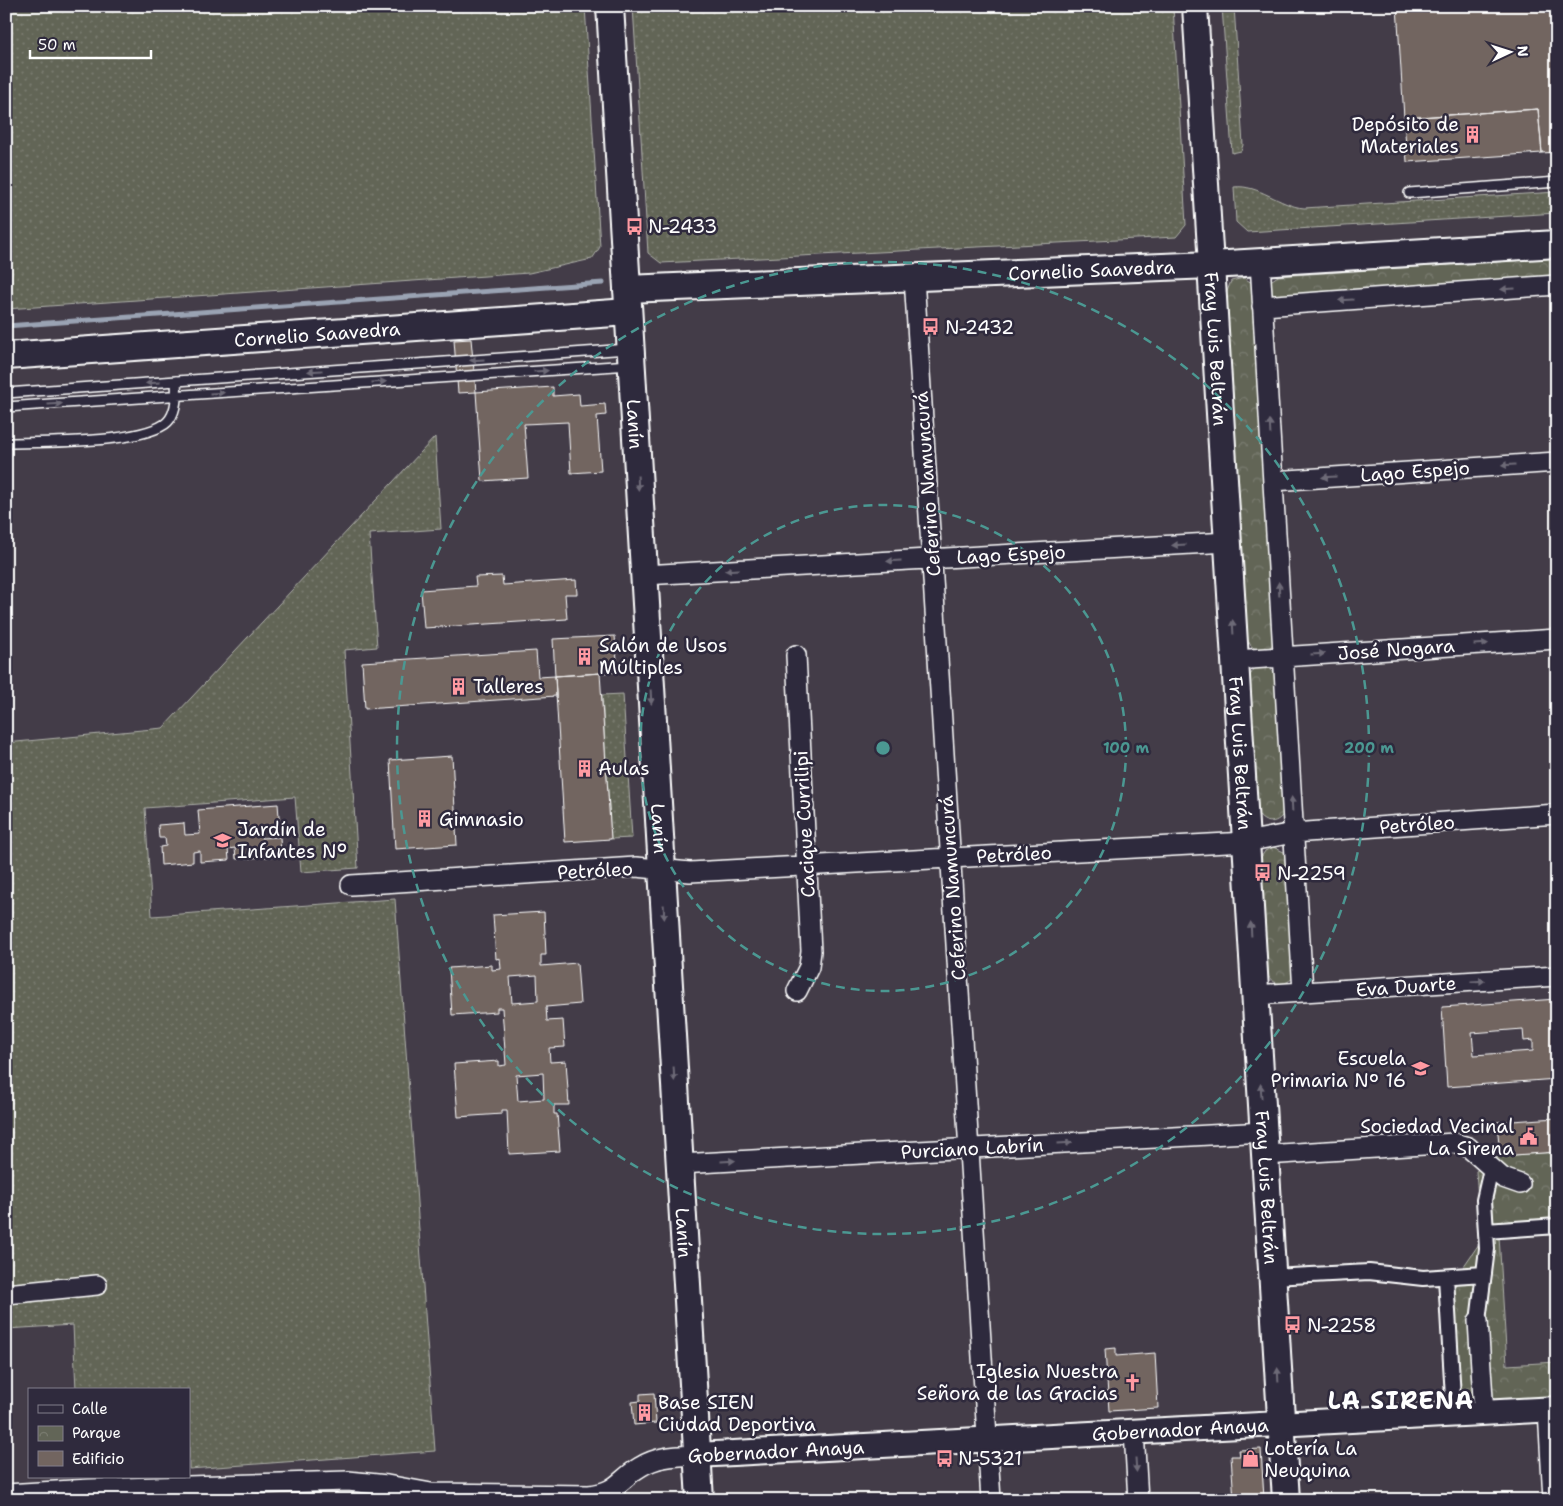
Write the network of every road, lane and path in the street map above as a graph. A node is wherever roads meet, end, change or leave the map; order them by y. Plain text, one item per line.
1 (610, 6) edge
2 (1195, 6) edge
3 (1557, 182) edge
4 (1410, 193) dead end
5 (1557, 244) edge
6 (1260, 262) junction
7 (1211, 265) junction
8 (914, 277) junction
9 (1557, 285) edge
10 (627, 300) junction
11 (1262, 306) junction
12 (6, 356) edge
13 (631, 357) junction
14 (176, 381) junction
15 (6, 393) edge
16 (177, 396) junction
17 (6, 408) edge
18 (6, 443) edge
19 (1557, 462) edge
20 (1273, 481) junction
21 (1228, 542) junction
22 (932, 559) junction
23 (644, 575) junction
24 (1557, 639) edge
25 (796, 655) dead end
26 (1283, 657) junction
27 (1235, 660) junction
28 (1557, 814) edge
29 (1293, 832) junction
30 (1246, 842) junction
31 (950, 858) junction
32 (806, 866) junction
33 (662, 869) junction
34 (351, 885) dead end
35 (1557, 976) edge
36 (797, 991) dead end
37 (1303, 992) junction
38 (1255, 995) junction
39 (1264, 1144) junction
40 (968, 1148) junction
41 (680, 1164) junction
42 (1491, 1169) junction
43 (1520, 1184) dead end
44 (1557, 1226) edge
45 (1486, 1231) junction
46 (1484, 1274) junction
47 (1272, 1277) junction
48 (1446, 1277) junction
49 (97, 1285) dead end
50 (6, 1294) edge
51 (1478, 1321) joint
52 (1552, 1410) edge
53 (1484, 1414) junction
54 (1454, 1415) junction
55 (1281, 1424) junction
56 (1134, 1430) junction
57 (987, 1439) junction
58 (697, 1455) junction
59 (620, 1492) edge
60 (6, 1494) edge
61 (700, 1500) edge
62 (991, 1500) edge
63 (1138, 1500) edge
64 (1286, 1500) edge
65 (1553, 1500) edge

1 - 10 main road, Lanín
2 - 7 street, Fray Luis Beltrán
3 - 4 lane
5 - 6 main road, Cornelio Saavedra
6 - 7 main road, Cornelio Saavedra
6 - 11 street
7 - 8 main road, Cornelio Saavedra
7 - 21 main road, Fray Luis Beltrán
8 - 10 main road, Cornelio Saavedra
8 - 22 street, Ceferino Namuncurá
9 -> 11 street
10 - 12 main road, Cornelio Saavedra
10 - 13 main road, Lanín
20 -> 11 street
13 -> 14 lane
16 -> 13 lane
13 -> 23 main road, Lanín
14 -> 15 lane
14 - 16 lane
17 -> 16 lane
16 - 18 lane
19 -> 20 street, Lago Espejo
26 -> 20 street
21 -> 22 street, Lago Espejo
27 -> 21 main road, Fray Luis Beltrán
22 -> 23 street, Lago Espejo
22 - 31 street, Ceferino Namuncurá
23 -> 33 main road, Lanín
26 -> 24 street, José Nogara
25 - 32 street, Cacique Currilipi
26 - 27 street, José Nogara
29 -> 26 street
27 - 30 main road, Fray Luis Beltrán
28 - 29 street, Petróleo
29 - 30 street, Petróleo
29 - 37 street
30 - 31 street, Petróleo
38 -> 30 main road, Fray Luis Beltrán
31 - 32 street, Petróleo
31 - 40 street, Ceferino Namuncurá
32 - 33 street, Petróleo
32 - 36 street, Cacique Currilipi
33 - 34 street, Petróleo
33 -> 41 main road, Lanín
37 -> 35 street, Eva Duarte
37 - 38 street, Eva Duarte
39 -> 38 main road, Fray Luis Beltrán
40 -> 39 street, Purciano Labrín
39 - 42 street, Purciano Labrín
39 - 47 main road, Fray Luis Beltrán
41 -> 40 street, Purciano Labrín
40 - 57 street, Ceferino Namuncurá
41 - 58 main road, Lanín
42 - 43 street, Purciano Labrín
42 - 45 street
44 - 45 street
45 - 46 street
46 - 48 street
46 - 51 street
47 - 48 street
55 -> 47 main road, Fray Luis Beltrán
48 - 54 street
49 - 50 street
51 - 53 street
52 - 53 street, Gobernador Anaya
52 - 65 street
53 - 54 street, Gobernador Anaya
54 - 55 street, Gobernador Anaya
55 - 56 street, Gobernador Anaya
55 - 64 main road, Fray Luis Beltrán
56 - 57 street, Gobernador Anaya
56 -> 63 street
57 - 58 street, Gobernador Anaya
57 - 62 street, Ceferino Namuncurá
58 - 59 street, Gobernador Anaya
58 - 61 main road, Lanín
59 - 60 street, Gobernador Anaya

